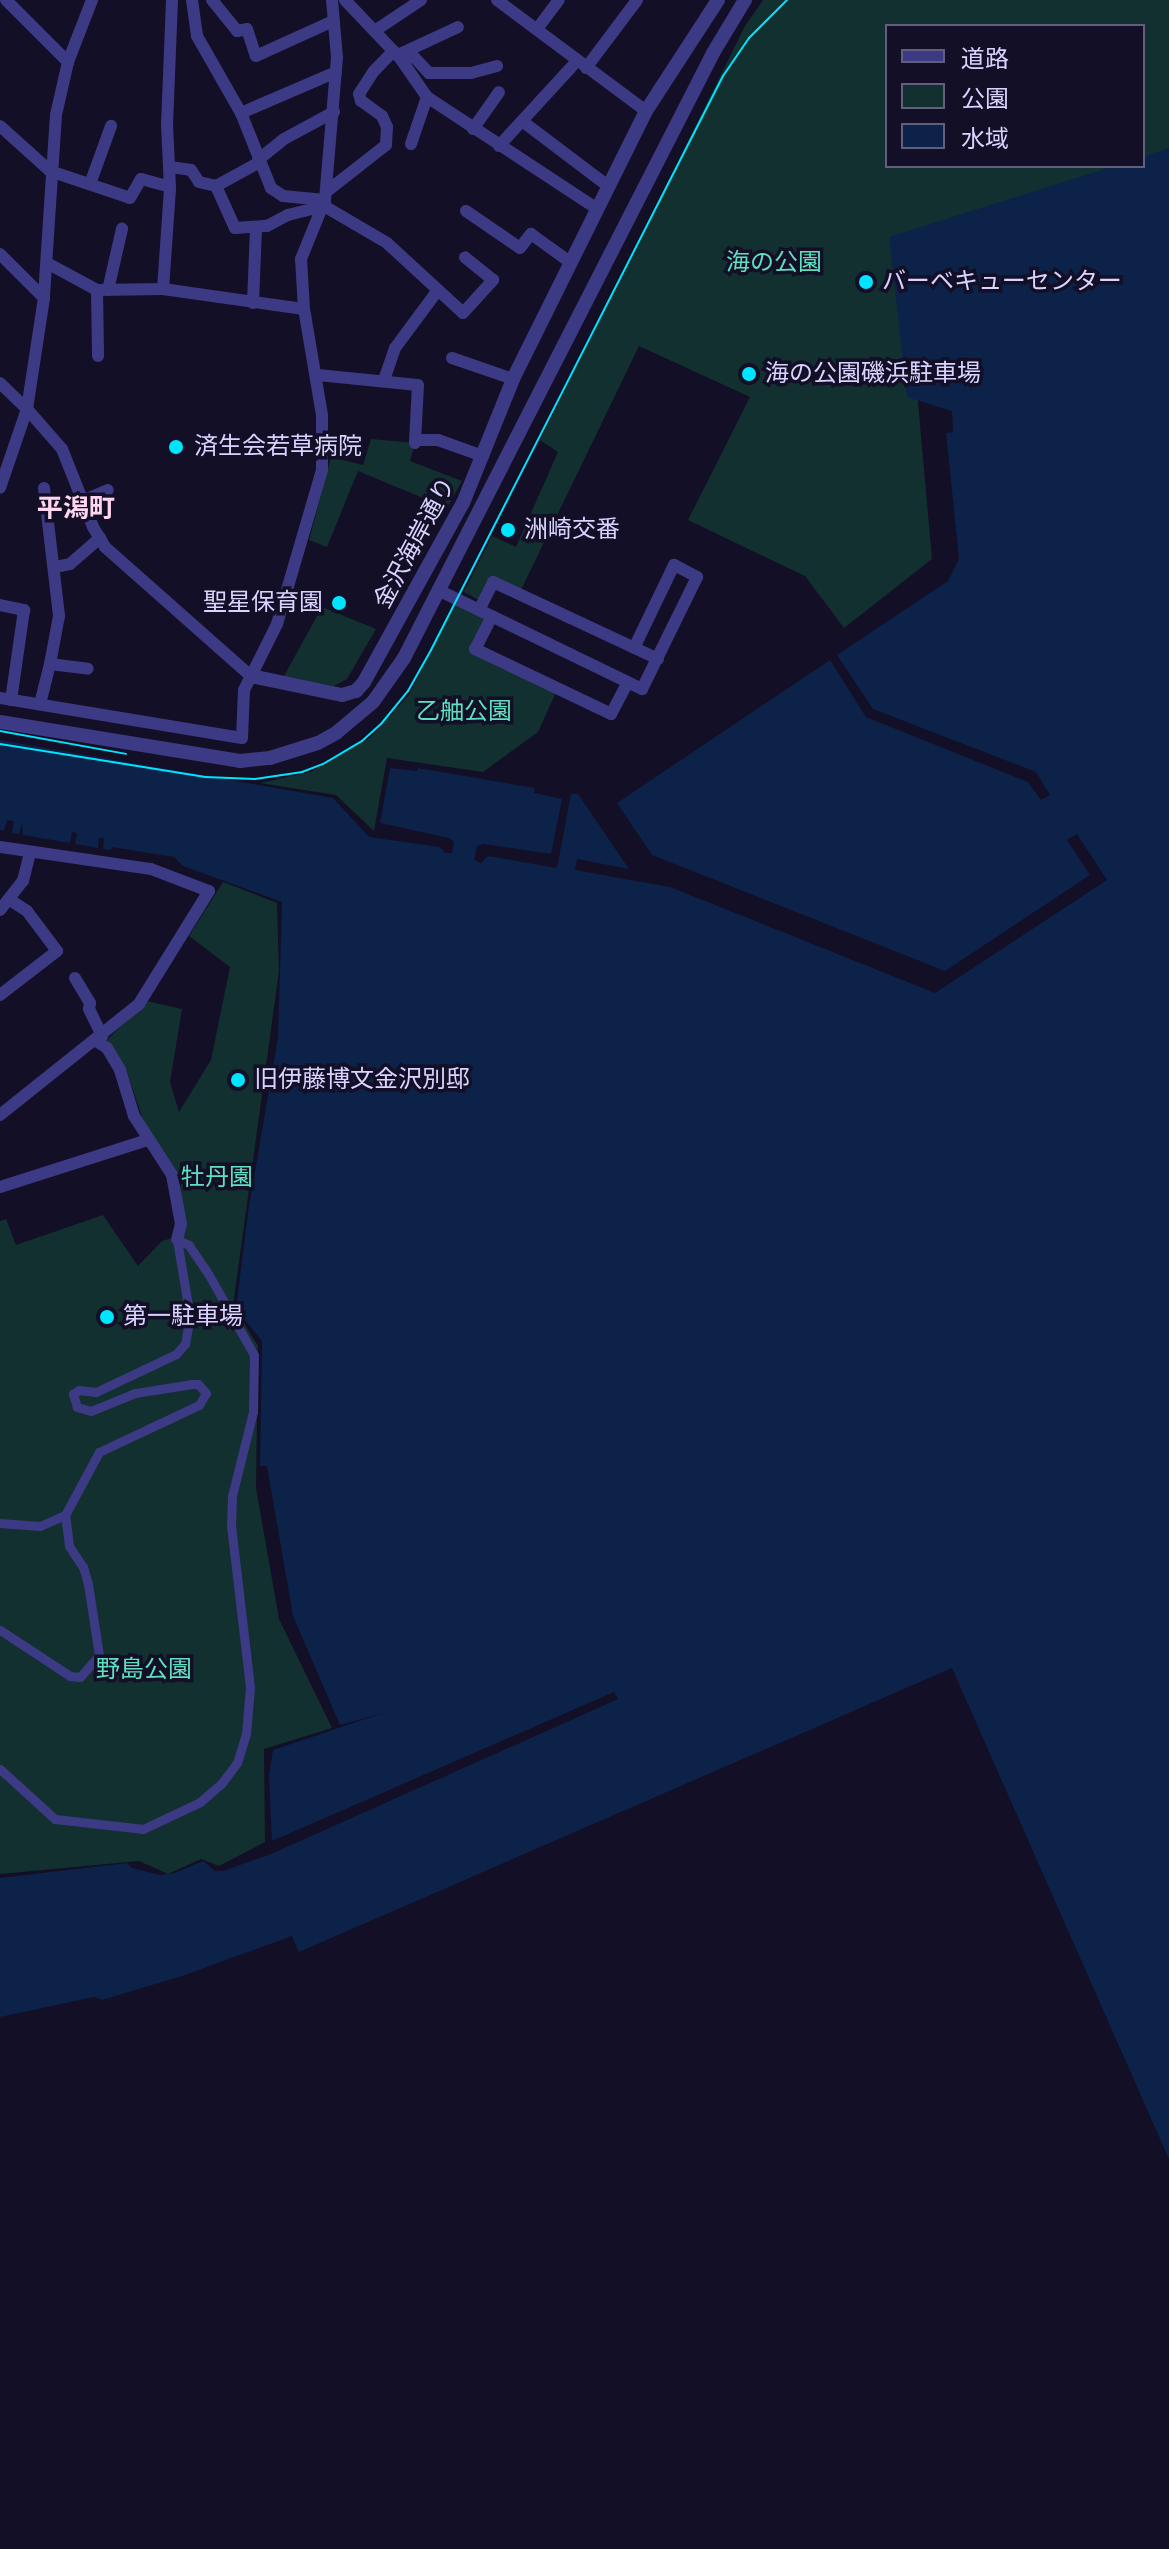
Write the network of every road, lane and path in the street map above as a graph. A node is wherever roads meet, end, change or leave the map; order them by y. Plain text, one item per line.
1 (6, 0) edge
2 (92, 0) edge
3 (172, 0) edge
4 (192, 0) edge
5 (212, 0) edge
6 (332, 0) edge
7 (345, 0) edge
8 (421, 0) edge
9 (497, 0) edge
10 (559, 0) edge
11 (637, 0) edge
12 (718, 0) edge
13 (745, 0) edge
14 (0, 6) edge
15 (333, 21) junction
16 (458, 27) dead end
17 (537, 29) junction
18 (376, 30) junction
19 (397, 55) junction
20 (68, 62) junction
21 (582, 65) junction
22 (497, 66) dead end
23 (336, 72) junction
24 (499, 92) dead end
25 (427, 97) junction
26 (646, 111) junction
27 (334, 112) junction
28 (241, 113) junction
29 (522, 121) junction
30 (0, 126) edge
31 (111, 126) dead end
32 (473, 129) junction
33 (411, 144) dead end
34 (499, 146) junction
35 (258, 162) junction
36 (170, 167) junction
37 (50, 171) junction
38 (90, 184) junction
39 (216, 186) junction
40 (608, 186) junction
41 (170, 187) junction
42 (325, 199) junction
43 (596, 208) junction
44 (466, 211) dead end
45 (256, 228) junction
46 (122, 229) dead end
47 (0, 254) edge
48 (465, 257) dead end
49 (570, 262) junction
50 (47, 263) junction
51 (163, 289) junction
52 (102, 290) junction
53 (438, 290) junction
54 (44, 298) junction
55 (253, 303) junction
56 (304, 309) junction
57 (98, 356) dead end
58 (452, 358) dead end
59 (318, 375) junction
60 (513, 379) junction
61 (384, 380) junction
62 (0, 383) edge
63 (27, 409) junction
64 (483, 456) junction
65 (0, 485) edge
66 (44, 488) dead end
67 (108, 490) dead end
68 (82, 501) junction
69 (100, 538) junction
70 (55, 567) junction
71 (438, 590) junction
72 (0, 605) edge
73 (653, 608) junction
74 (479, 610) junction
75 (492, 616) junction
76 (676, 620) junction
77 (634, 648) junction
78 (658, 659) junction
79 (50, 664) junction
80 (88, 669) dead end
81 (251, 676) junction
82 (628, 682) junction
83 (6, 699) edge
84 (40, 704) junction
85 (0, 722) edge
86 (0, 847) edge
87 (30, 852) junction
88 (10, 900) junction
89 (0, 910) edge
90 (75, 978) dead end
91 (0, 995) edge
92 (99, 1038) junction
93 (0, 1115) edge
94 (147, 1140) junction
95 (0, 1187) edge
96 (177, 1240) junction
97 (65, 1515) junction
98 (0, 1523) edge
99 (0, 1630) edge
100 (0, 1769) edge

1 - 14 street
1 - 20 street
2 - 20 street
3 - 36 street
4 - 28 street
5 - 15 street
6 - 15 street
7 - 18 street
8 - 18 street
9 - 17 street
10 - 17 street
11 - 21 street
12 - 26 street, 金沢海岸通り
13 - 71 street
15 - 23 street
16 - 19 street
17 - 21 street
18 - 19 street
19 - 22 street
19 - 25 street
19 - 42 street
20 - 37 street
21 - 26 street
21 - 29 street
23 - 27 street
23 - 28 street
24 - 32 street
25 - 32 street
25 - 33 street
26 - 40 street, 金沢海岸通り
27 - 35 street
27 - 42 street
28 - 35 street
29 - 34 street
29 - 40 street
30 - 37 street
31 - 38 street
32 - 34 street
34 - 43 street
35 - 39 street
35 - 42 street
36 - 39 street
36 - 41 street
37 - 38 street
37 - 50 street
38 - 41 street
39 - 45 street
40 - 43 street, 金沢海岸通り
41 - 51 street
42 - 45 street
42 - 53 street
42 - 56 street
43 - 49 street, 金沢海岸通り
44 - 49 street
45 - 55 street
46 - 52 street
47 - 54 street
48 - 53 street
49 - 60 street, 金沢海岸通り
50 - 52 street
50 - 54 street
51 - 52 street
51 - 55 street
52 - 57 street
53 - 61 street
54 - 63 street
55 - 56 street
56 - 59 street
58 - 60 street
59 - 61 street
59 - 81 street
60 - 64 street, 金沢海岸通り
61 - 64 street
62 - 63 street, 金沢海岸通り
63 - 65 street
63 - 68 street, 金沢海岸通り
64 - 81 street, 金沢海岸通り
66 - 70 street
67 - 68 street
68 - 69 street, 金沢海岸通り
69 - 70 street
69 - 81 street, 金沢海岸通り
70 - 79 street
71 - 74 street
71 - 85 street
72 - 83 street
73 - 76 street
73 - 76 street
73 - 77 street
74 - 75 street
74 - 77 street
75 - 82 street
75 - 82 street
76 - 78 street
77 - 78 street
78 - 82 street
79 - 80 street
79 - 84 street
81 - 84 street
83 - 84 street
86 - 87 street
87 - 88 street
87 - 92 street
88 - 89 street
88 - 91 street
90 - 92 street
92 - 93 street
92 - 94 street
94 - 95 street
94 - 96 street
96 - 97 street
96 - 100 street
97 - 98 street
97 - 99 street

